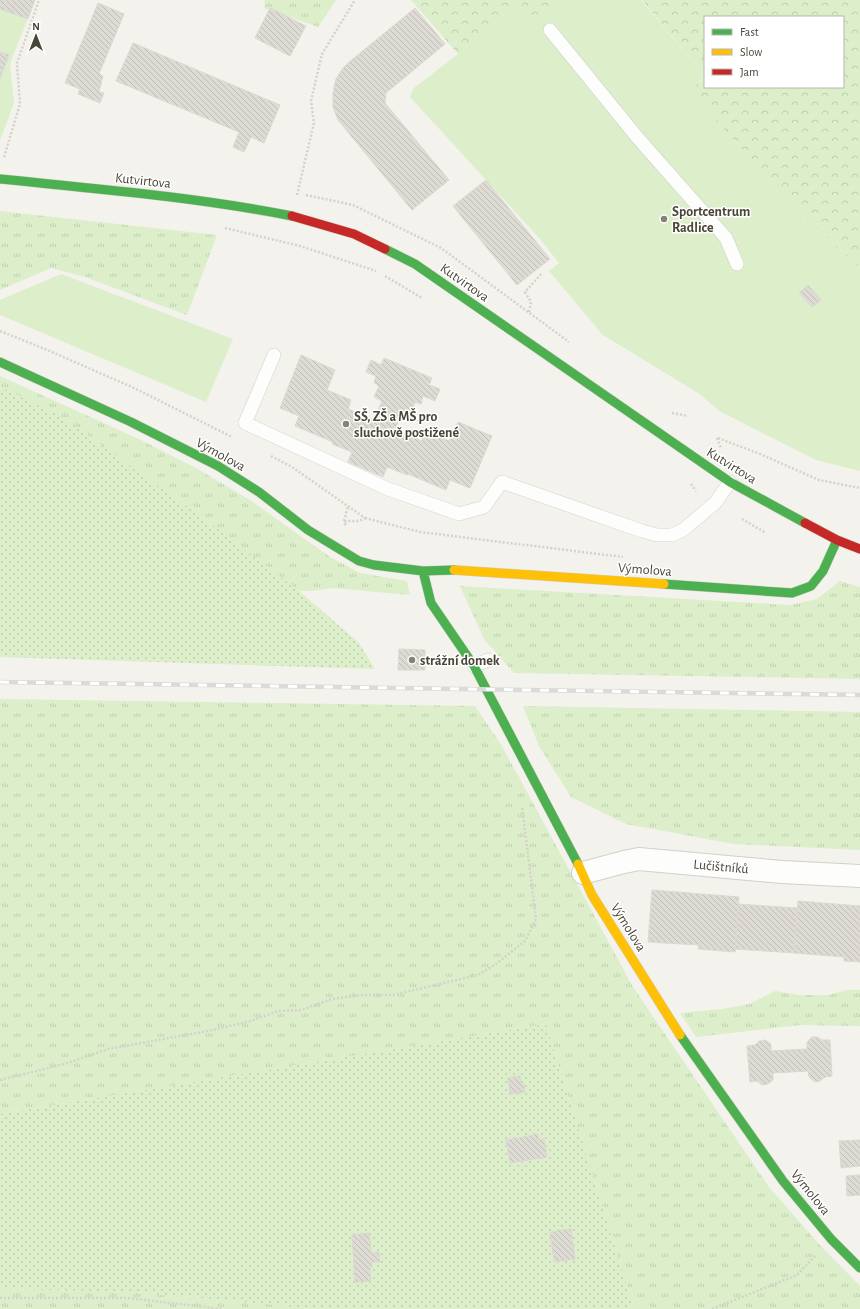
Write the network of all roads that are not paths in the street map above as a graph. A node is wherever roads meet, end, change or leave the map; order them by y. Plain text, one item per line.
1 (550, 30) dead end
2 (0, 179) edge
3 (737, 264) dead end
4 (274, 355) dead end
5 (0, 362) edge
6 (730, 482) junction
7 (837, 540) junction
8 (860, 549) edge
9 (422, 571) junction
10 (488, 660) dead end
11 (474, 666) junction
12 (584, 873) junction
13 (860, 876) edge
14 (860, 1268) edge

1 - 3 lane
2 - 6 street, Kutvirtova
4 - 6 lane
5 - 9 street, Výmolova
6 - 7 street, Kutvirtova
7 - 8 street, Kutvirtova
7 - 9 street, Výmolova
9 - 11 street, Výmolova
10 - 11 lane
11 - 12 street, Výmolova
12 - 13 street, Lučištníků
12 - 14 street, Výmolova

